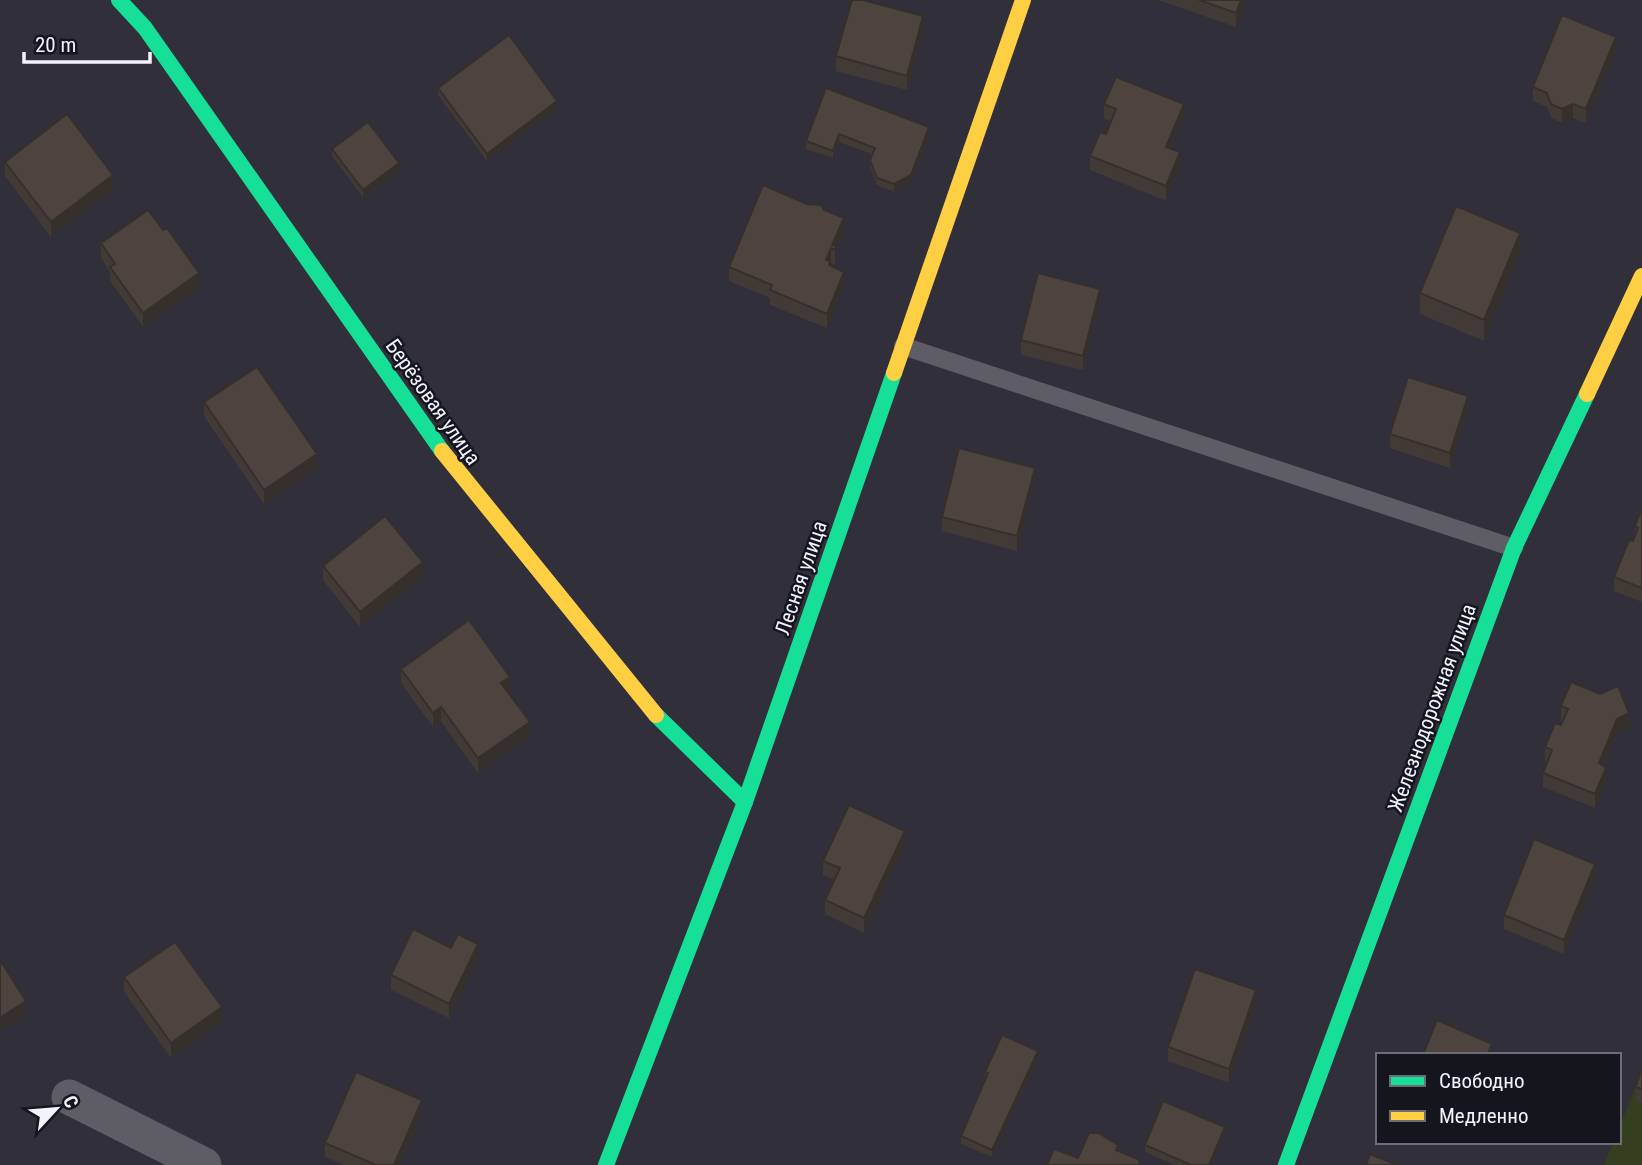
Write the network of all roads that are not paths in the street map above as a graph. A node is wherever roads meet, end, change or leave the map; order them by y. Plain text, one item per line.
1 (119, 0) edge
2 (1023, 0) edge
3 (1642, 276) edge
4 (903, 346) junction
5 (1514, 548) junction
6 (745, 802) junction
7 (69, 1097) dead end
8 (204, 1165) edge
9 (606, 1165) edge
10 (1286, 1165) edge

1 - 6 street, Берёзовая улица
2 - 4 street, Лесная улица
3 - 5 street, Железнодорожная улица
4 - 5 lane
4 - 6 street, Лесная улица
5 - 10 street, Железнодорожная улица
6 - 9 street, Лесная улица
7 - 8 street

